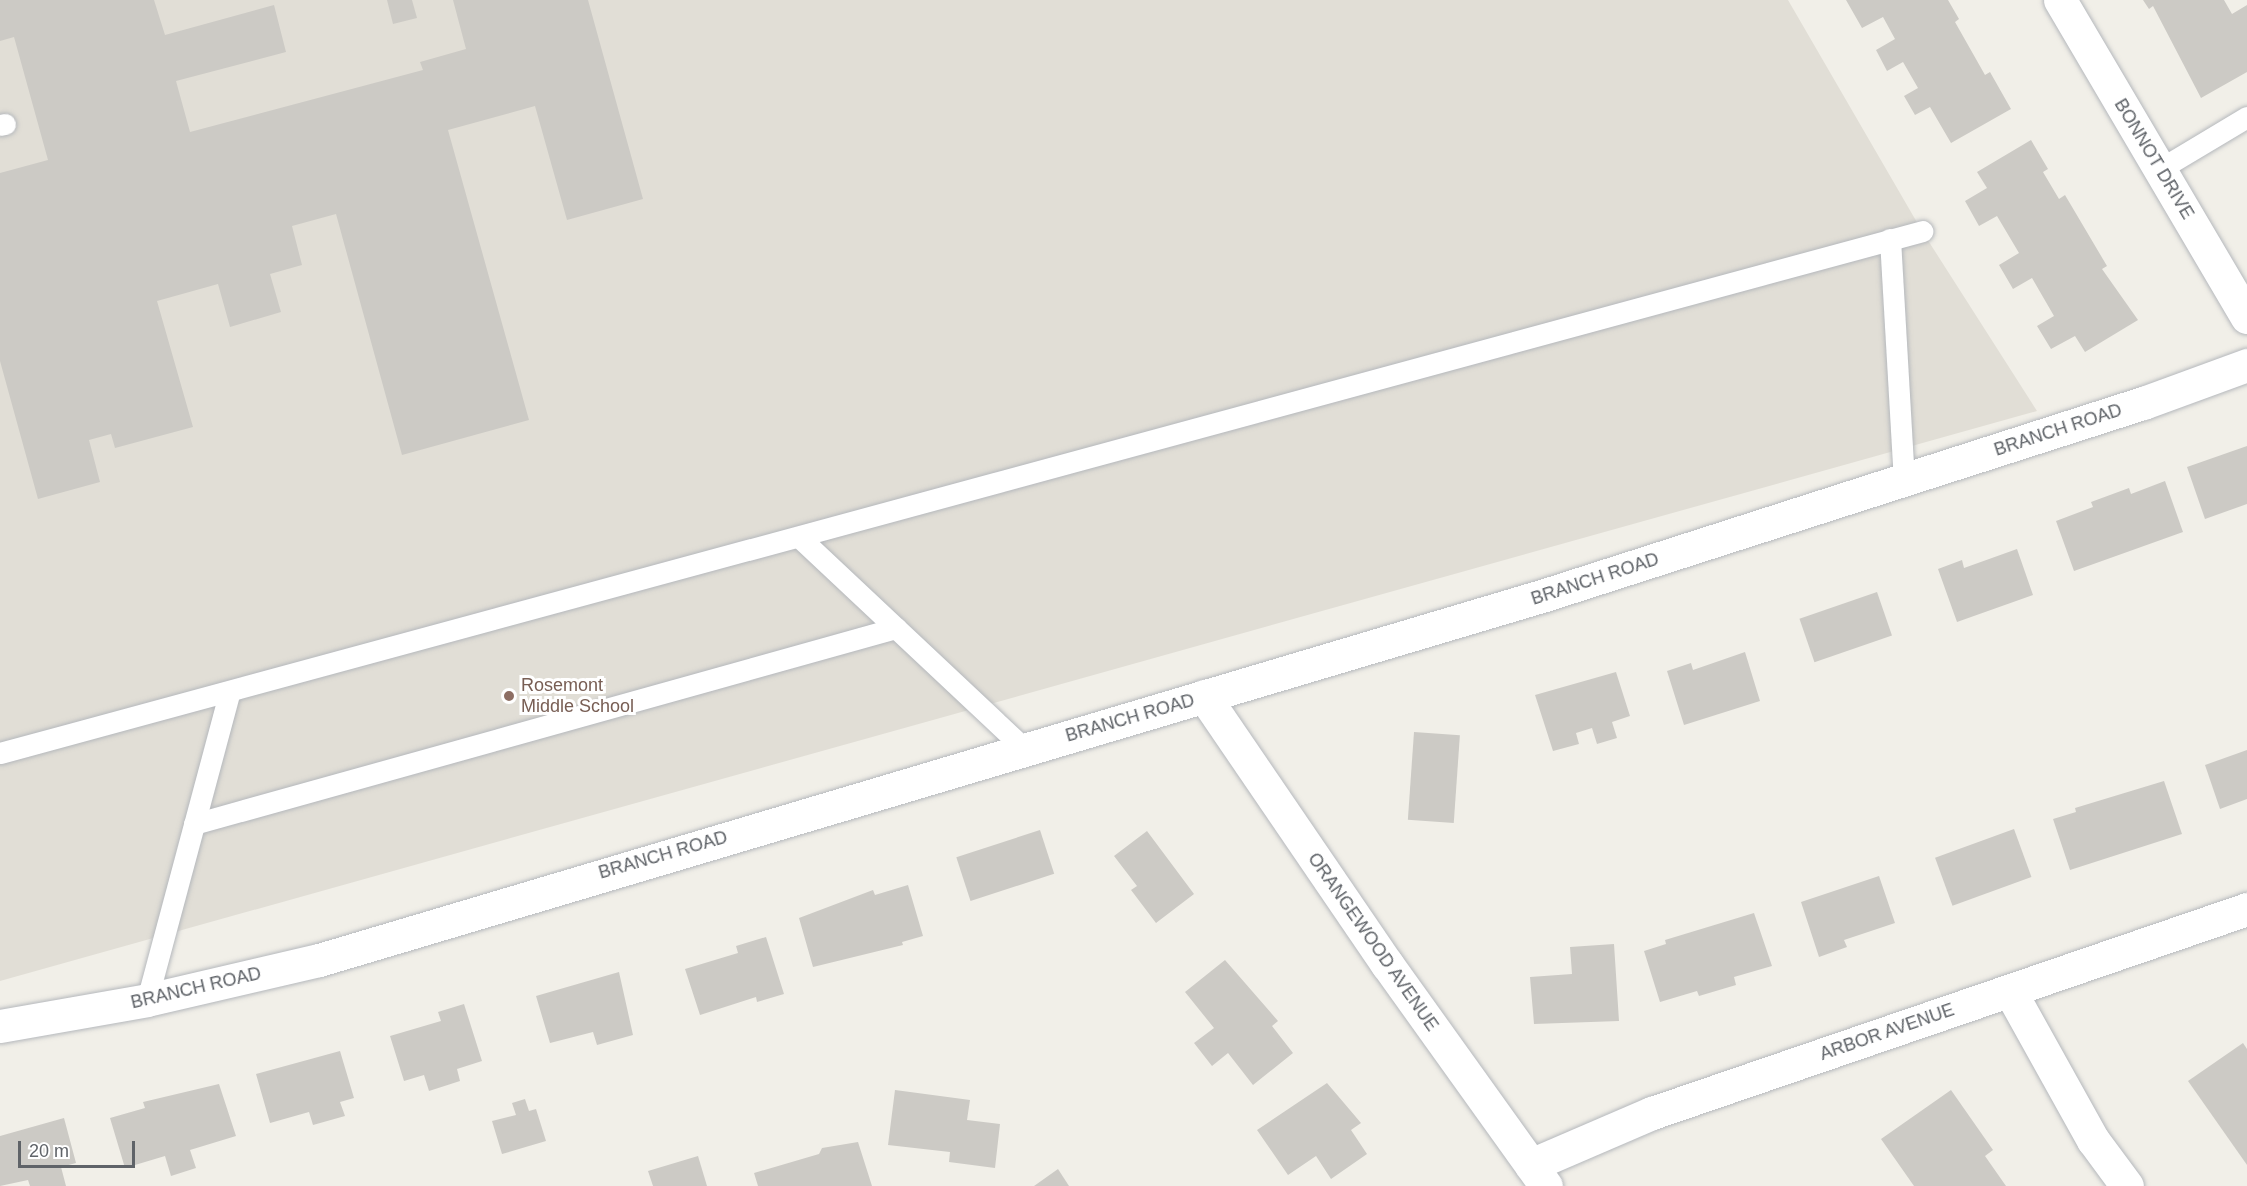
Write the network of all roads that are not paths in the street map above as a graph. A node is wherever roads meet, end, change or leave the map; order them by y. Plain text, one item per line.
1 (2060, 0) edge
2 (2247, 117) edge
3 (2160, 169) junction
4 (1922, 231) dead end
5 (1890, 239) junction
6 (2247, 317) edge
7 (2247, 365) edge
8 (1904, 480) junction
9 (799, 537) junction
10 (896, 628) junction
11 (229, 693) junction
12 (1204, 696) junction
13 (1025, 749) junction
14 (0, 753) edge
15 (194, 824) junction
16 (2247, 909) edge
17 (2010, 991) junction
18 (147, 1000) junction
19 (0, 1026) edge
20 (1539, 1175) edge
21 (2127, 1186) edge

1 - 3 street, BONNOT DRIVE
2 - 3 lane
3 - 6 street, BONNOT DRIVE
4 - 5 lane
5 - 8 lane
5 - 9 lane
7 - 8 street, BRANCH ROAD
8 - 12 street, BRANCH ROAD
9 - 10 lane
9 - 11 lane
10 - 13 lane
10 - 15 lane
11 - 14 lane
11 - 15 lane
12 - 13 street, BRANCH ROAD
12 - 20 street, ORANGEWOOD AVENUE
13 - 18 street, BRANCH ROAD
15 - 18 lane
16 - 17 street, ARBOR AVENUE
17 - 20 street, ARBOR AVENUE
17 - 21 street
18 - 19 street, BRANCH ROAD

